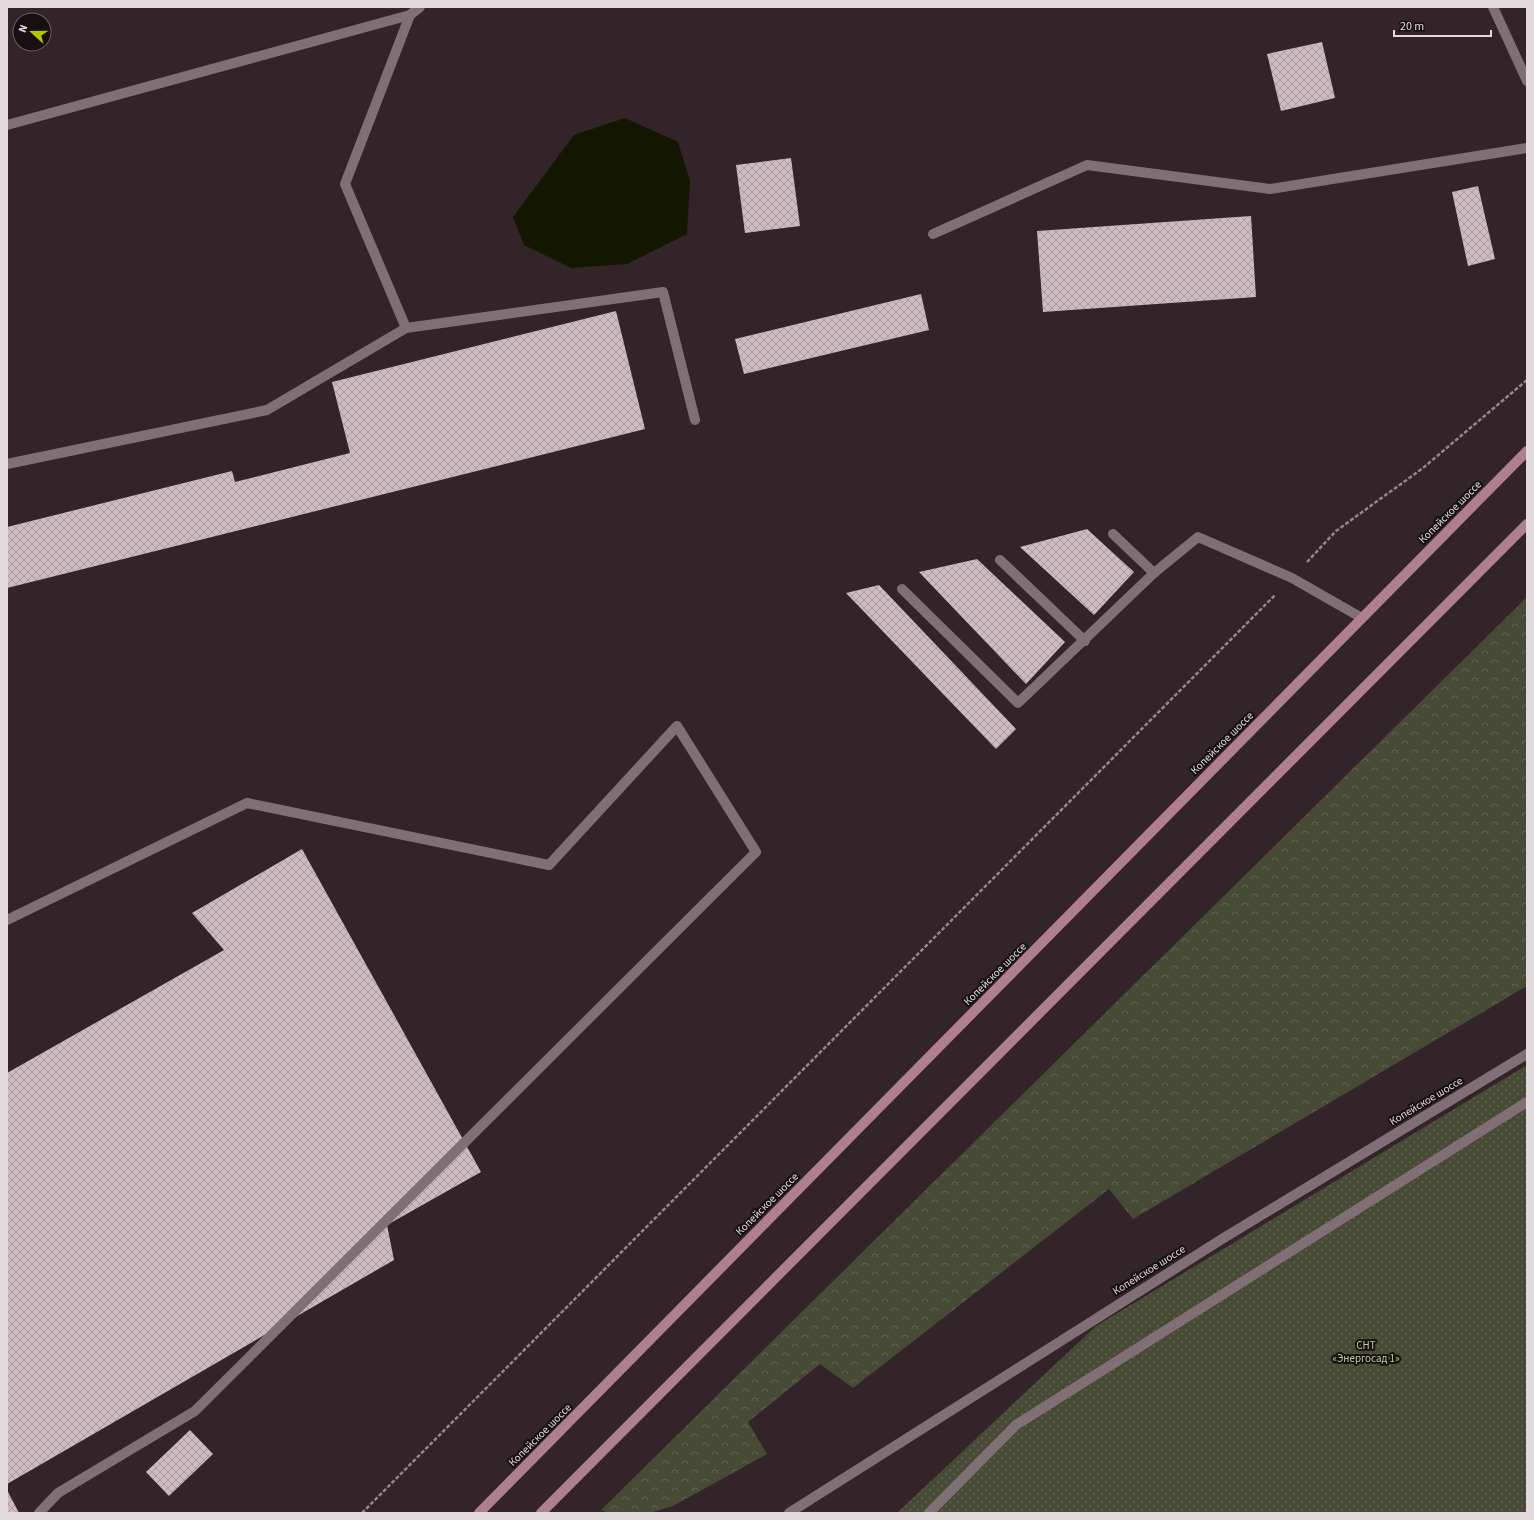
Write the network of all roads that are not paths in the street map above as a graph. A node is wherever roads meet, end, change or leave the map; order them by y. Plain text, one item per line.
1 (420, 7) edge
2 (1493, 7) edge
3 (410, 15) junction
4 (1527, 81) edge
5 (7, 125) edge
6 (1527, 148) edge
7 (933, 234) dead end
8 (406, 328) junction
9 (695, 420) dead end
10 (1527, 451) edge
11 (7, 464) edge
12 (1527, 524) edge
13 (1113, 534) dead end
14 (1000, 560) dead end
15 (1154, 573) junction
16 (902, 589) dead end
17 (1362, 618) junction
18 (1085, 641) junction
19 (7, 920) edge
20 (1527, 1054) edge
21 (1527, 1102) edge
22 (39, 1513) edge
23 (479, 1513) edge
24 (541, 1513) edge
25 (789, 1513) edge
26 (929, 1513) edge

1 - 3 street
2 - 4 street
3 - 5 street
3 - 8 street
6 - 7 street
8 - 9 street
8 - 11 street
10 - 17 main road, Копейское шоссе
12 - 24 main road
13 - 15 street
14 - 18 street
15 - 17 street
15 - 18 street
16 - 18 street
17 - 23 main road, Копейское шоссе
19 - 22 street
20 - 25 street, Копейское шоссе
21 - 26 street

